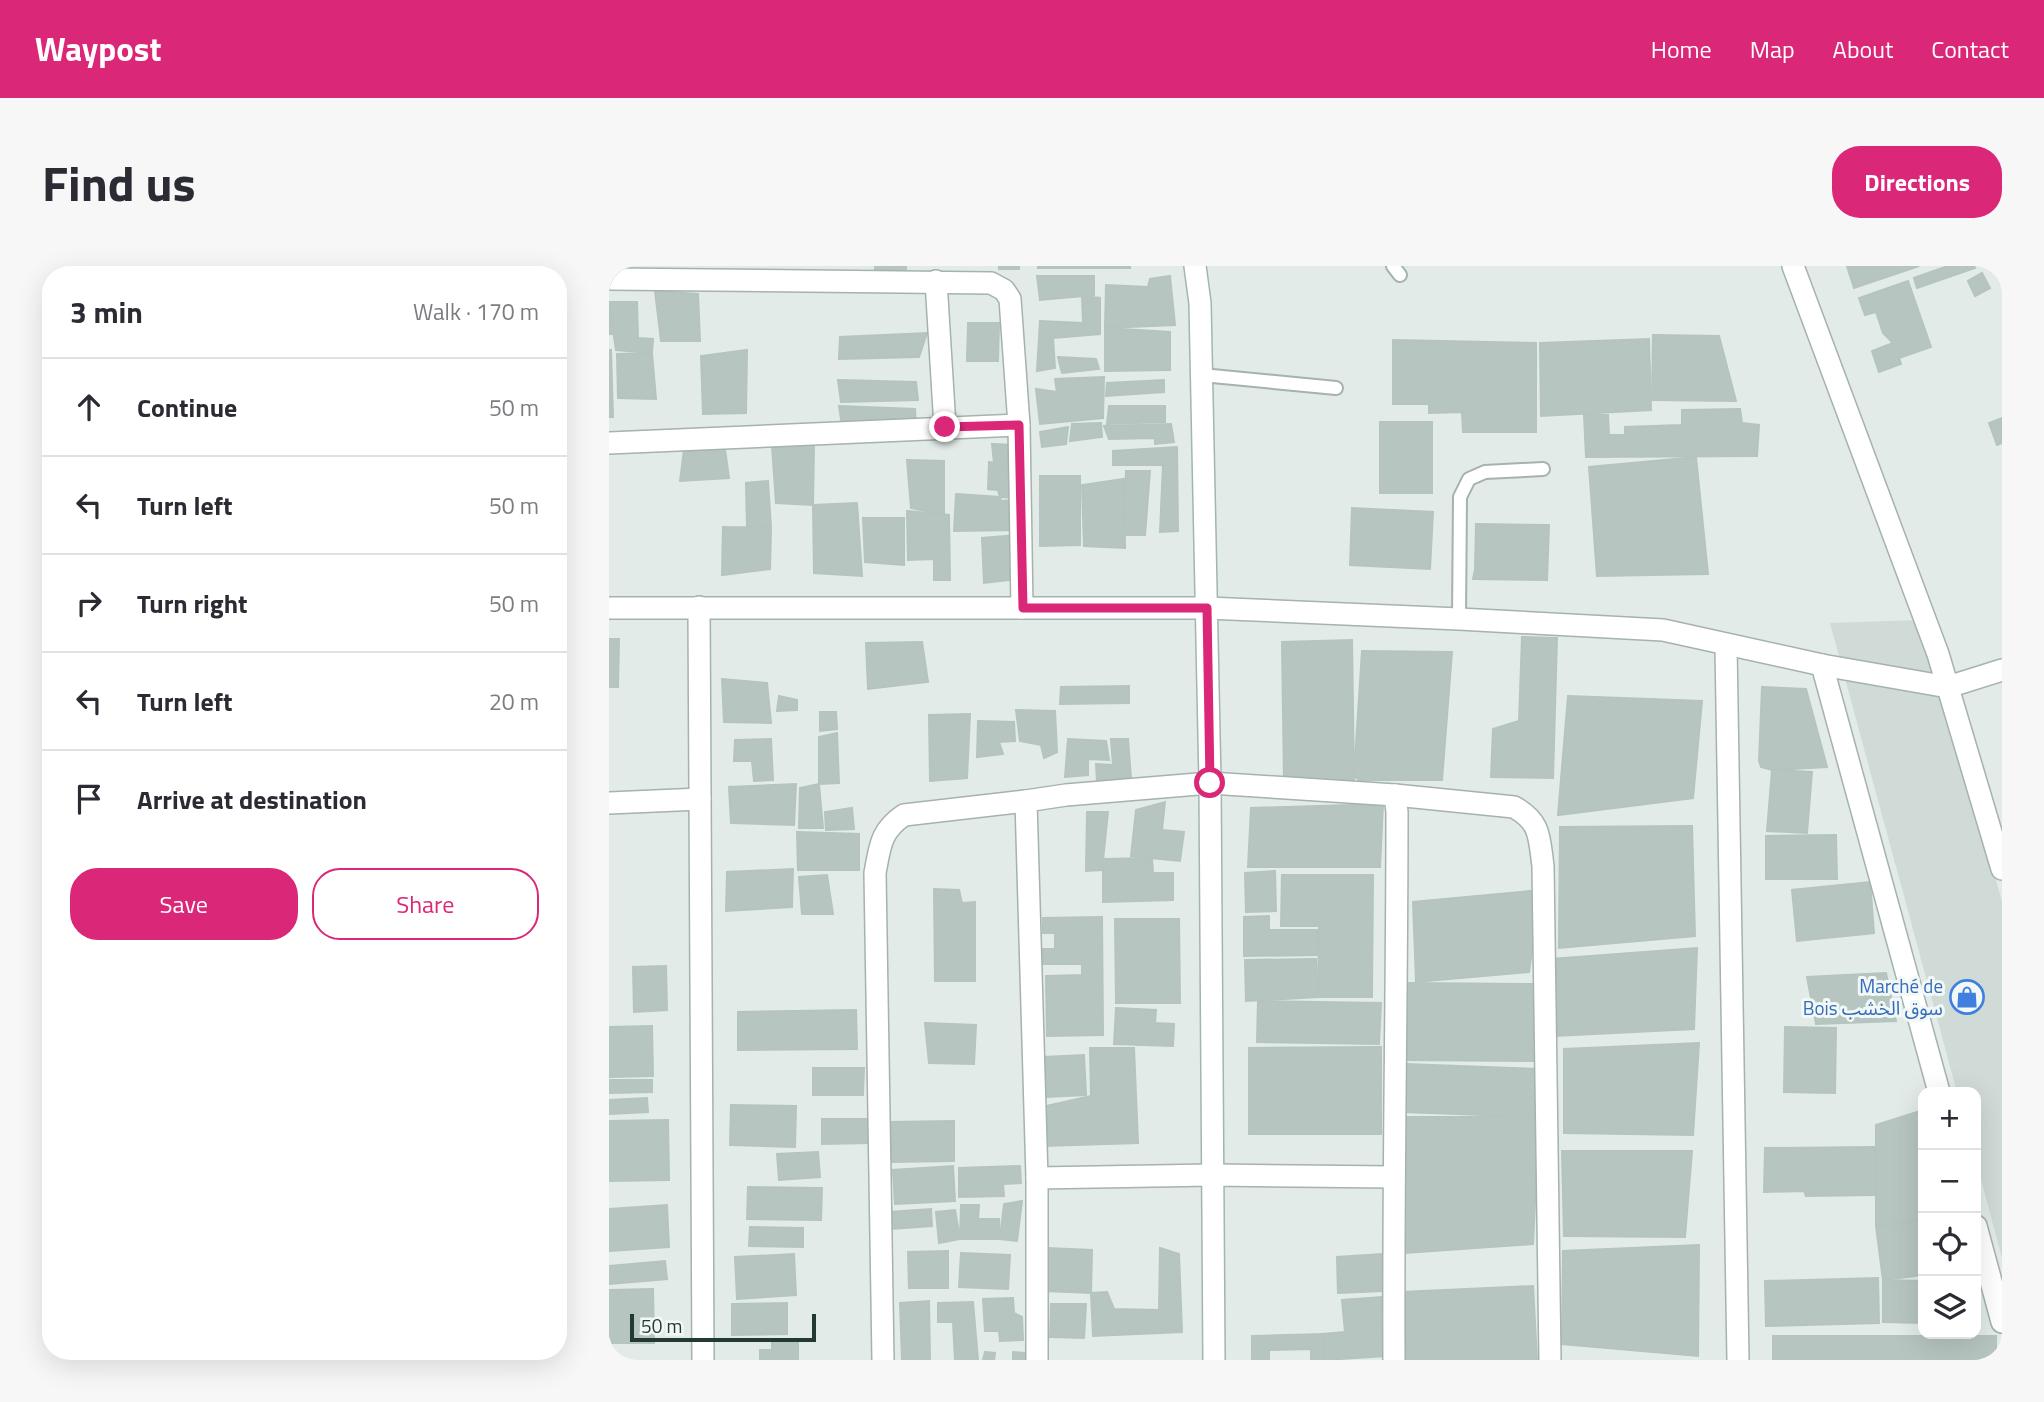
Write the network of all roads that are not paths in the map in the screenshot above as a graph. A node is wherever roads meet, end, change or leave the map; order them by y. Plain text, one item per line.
1 (1195, 266) edge
2 (1793, 266) edge
3 (609, 279) edge
4 (936, 281) junction
5 (1202, 375) junction
6 (1336, 388) dead end
7 (1019, 425) junction
8 (945, 427) junction
9 (609, 443) edge
10 (1543, 469) dead end
11 (609, 603) edge
12 (699, 607) junction
13 (609, 608) edge
14 (1023, 608) junction
15 (1207, 608) junction
16 (1459, 619) junction
17 (1726, 646) junction
18 (1822, 665) junction
19 (2002, 670) edge
20 (1948, 687) junction
21 (1210, 783) junction
22 (1395, 795) junction
23 (700, 799) junction
24 (1026, 801) junction
25 (609, 803) edge
26 (2002, 869) edge
27 (1938, 1087) edge
28 (1212, 1175) junction
29 (1393, 1177) junction
30 (1037, 1178) junction
31 (1981, 1244) edge
32 (2002, 1322) edge
33 (703, 1360) edge
34 (883, 1360) edge
35 (1037, 1360) edge
36 (1214, 1360) edge
37 (1394, 1360) edge
38 (1550, 1360) edge
39 (1738, 1360) edge

1 - 5 street
2 - 20 street
3 - 4 street
4 - 7 street
4 - 8 street
5 - 6 lane
5 - 15 street
7 - 8 street
7 - 14 street
8 - 9 street
10 - 16 lane
11 - 13 street
12 - 13 street
12 - 14 street
12 - 23 street
14 - 15 street
15 - 16 street
15 - 21 street
16 - 17 street
17 - 18 street
17 - 39 street
18 - 20 street
18 - 27 street
19 - 20 street
20 - 26 street
21 - 22 street
21 - 24 street
21 - 28 street
22 - 29 street
22 - 38 street
23 - 25 street
23 - 33 street
24 - 30 street
24 - 34 street
28 - 29 street
28 - 30 street
28 - 36 street
29 - 37 street
30 - 35 street
31 - 32 street

